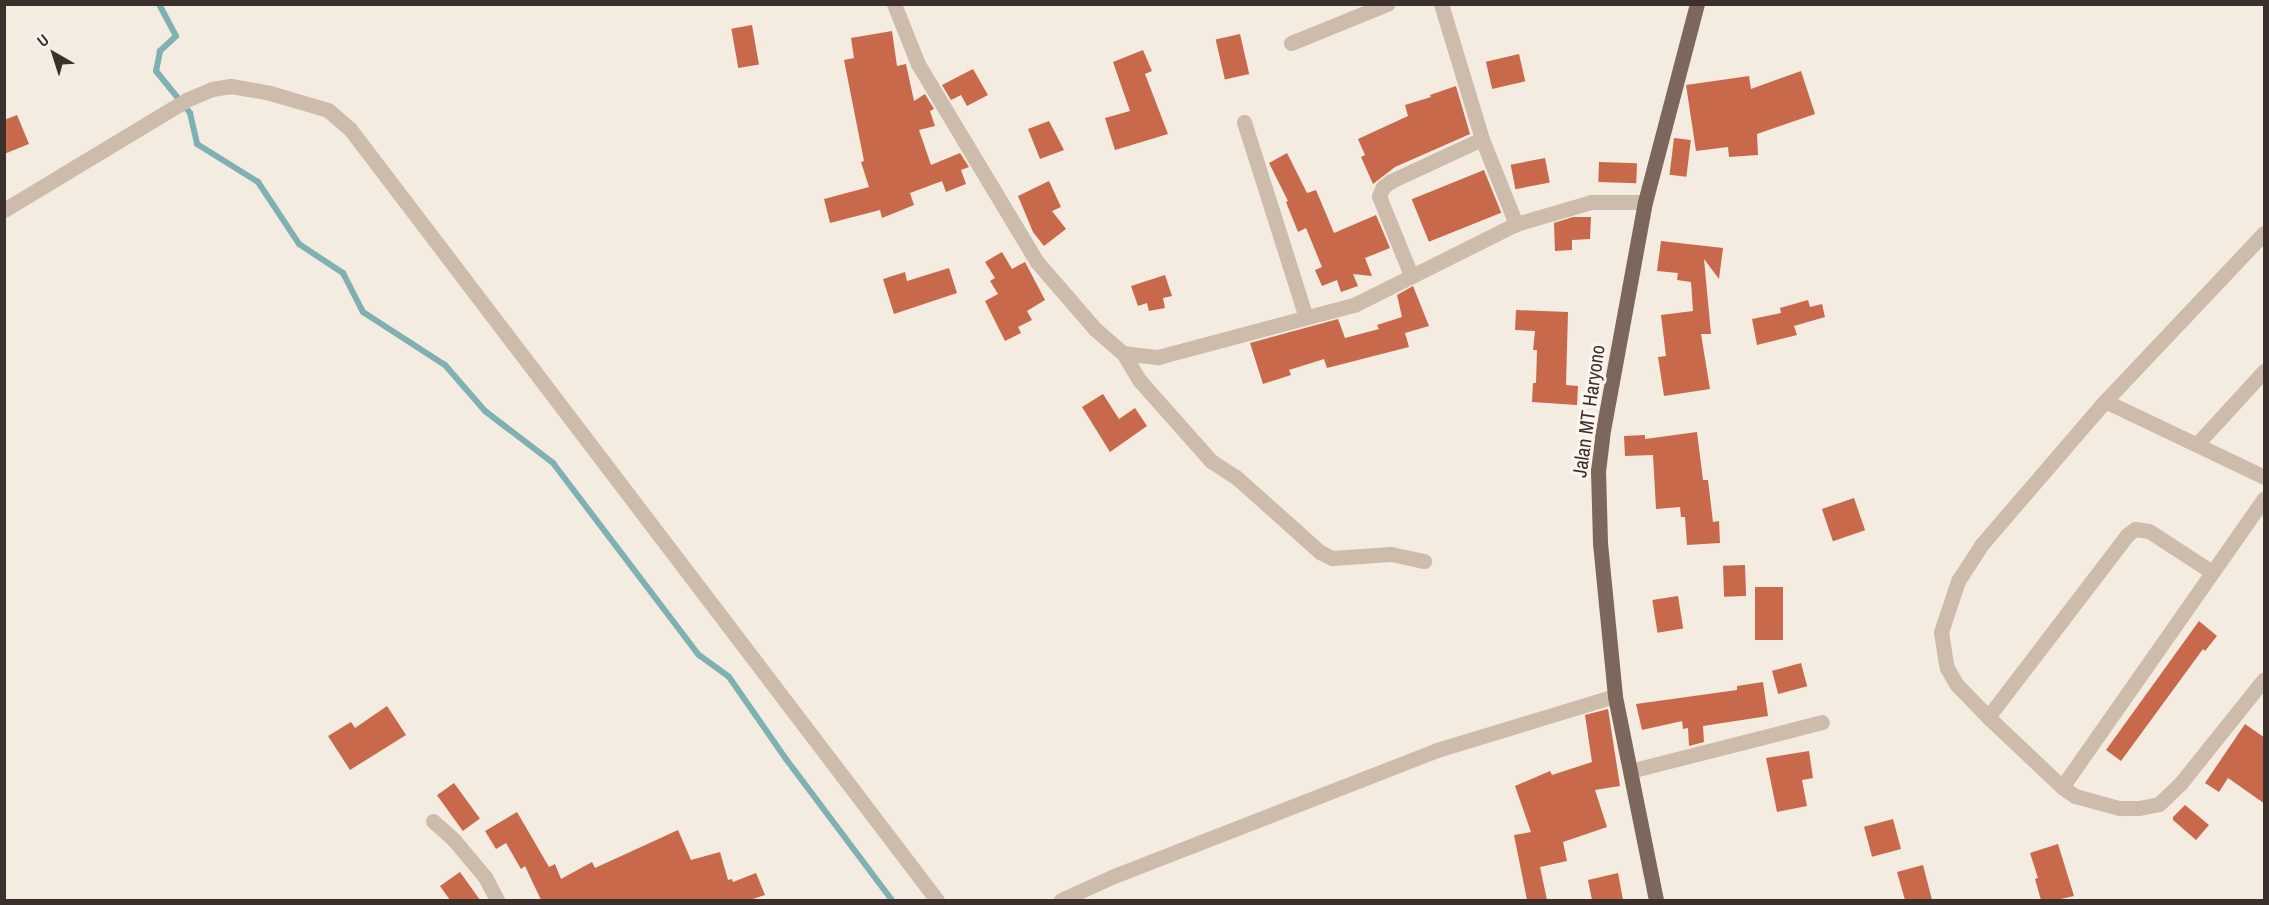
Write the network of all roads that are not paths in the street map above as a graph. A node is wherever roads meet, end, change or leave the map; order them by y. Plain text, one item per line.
1 (894, 4) edge
2 (1387, 4) edge
3 (1442, 4) edge
4 (1696, 4) edge
5 (1291, 43) dead end
6 (1244, 122) dead end
7 (1482, 139) junction
8 (1645, 202) junction
9 (4, 210) edge
10 (1516, 224) junction
11 (2265, 233) edge
12 (1411, 275) junction
13 (1306, 317) junction
14 (1123, 353) junction
15 (2265, 371) edge
16 (2105, 401) junction
17 (2198, 444) junction
18 (2265, 477) edge
19 (2265, 499) edge
20 (1424, 561) dead end
21 (2212, 572) junction
22 (2265, 679) edge
23 (1615, 696) junction
24 (1988, 717) junction
25 (1822, 722) dead end
26 (1630, 771) junction
27 (2062, 787) junction
28 (433, 821) dead end
29 (497, 900) edge
30 (937, 900) edge
31 (1062, 900) edge
32 (1656, 900) edge

1 - 14 street
2 - 5 street
3 - 7 street
4 - 8 main road, Jalan MT Haryono
6 - 13 street
7 - 10 street
7 - 12 street
8 - 10 street
8 - 23 main road, Jalan MT Haryono
9 - 30 street
10 - 12 street
11 - 16 street
12 - 13 street
13 - 14 street
14 - 20 street
15 - 17 street
16 - 17 street
16 - 24 street
17 - 18 street
19 - 21 street
21 - 24 street
21 - 27 street
22 - 27 street
23 - 26 main road, Jalan MT Haryono
23 - 31 street
24 - 27 street
25 - 26 street
26 - 32 main road, Jalan MT Haryono
28 - 29 street

